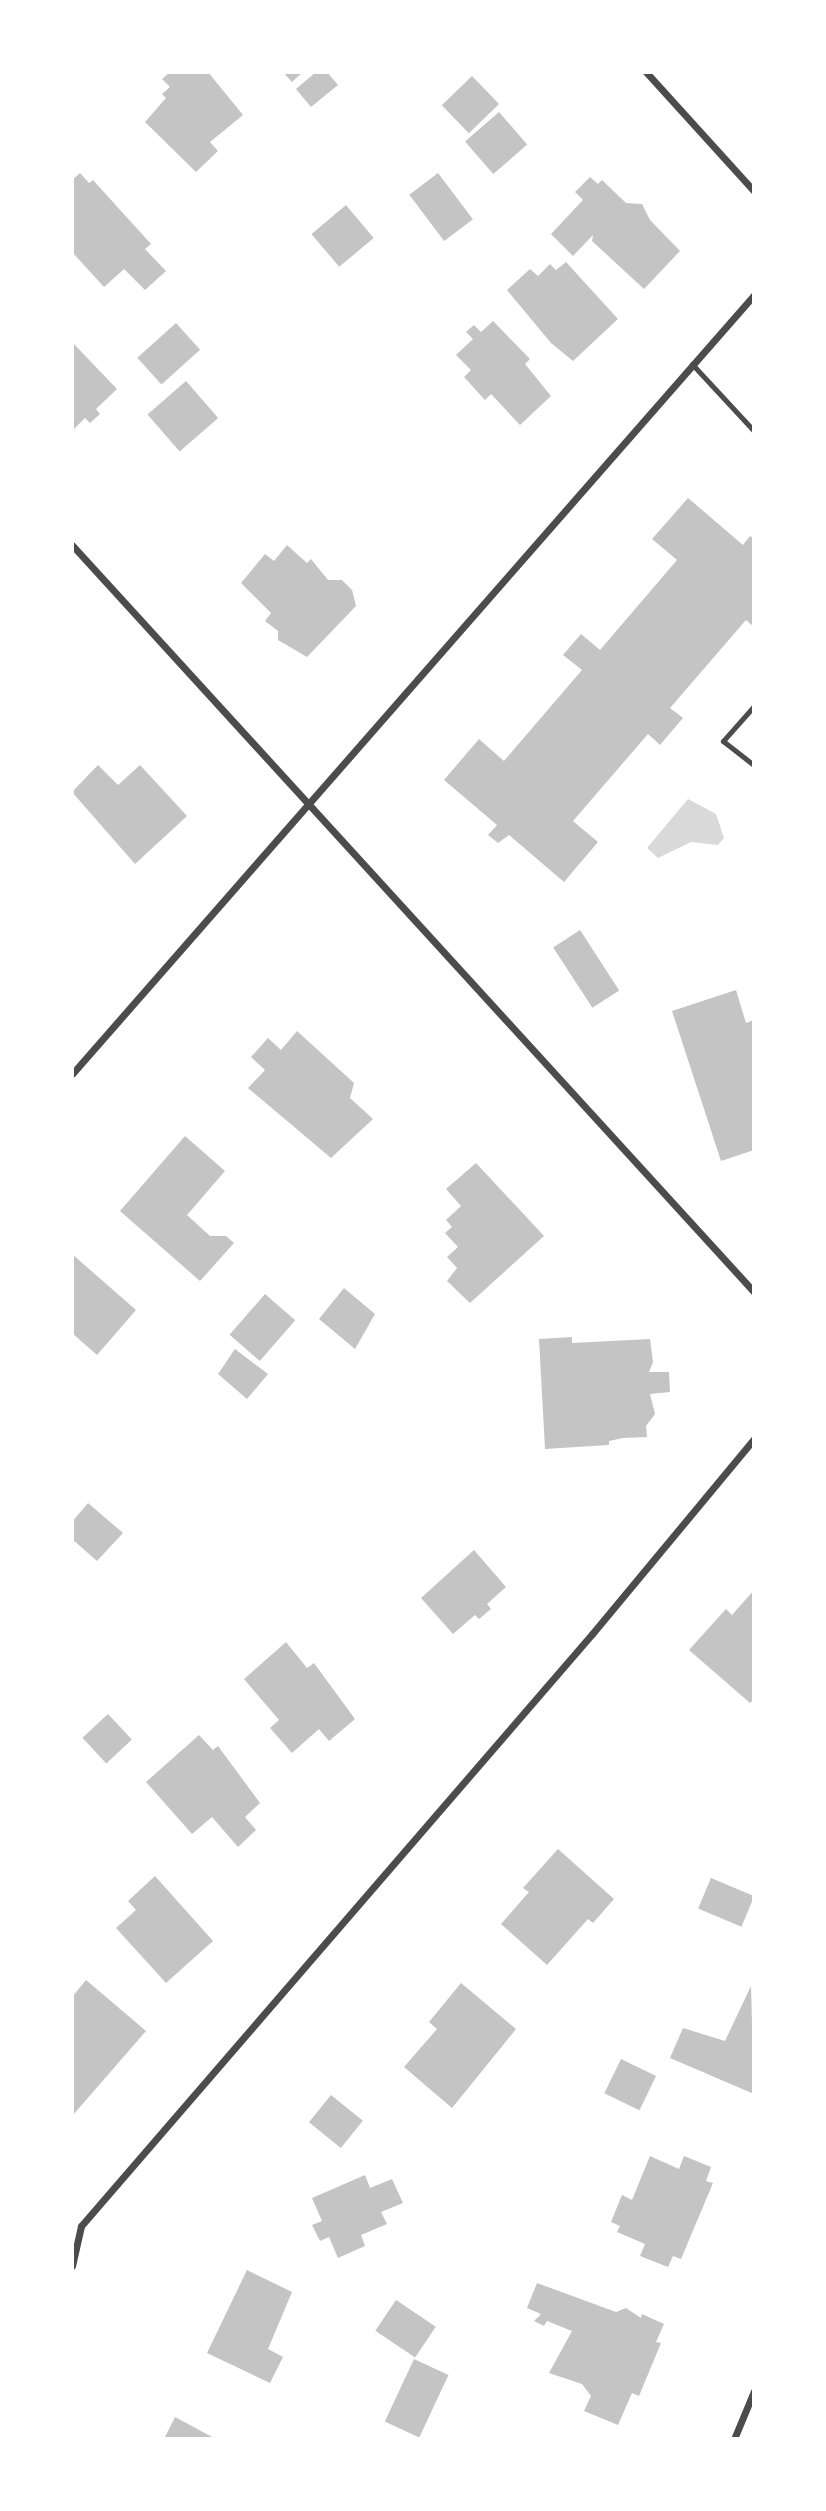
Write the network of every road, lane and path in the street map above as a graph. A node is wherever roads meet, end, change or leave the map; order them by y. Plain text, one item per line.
1 (646, 72) edge
2 (754, 191) edge
3 (754, 295) edge
4 (691, 364) junction
5 (754, 431) edge
6 (72, 545) edge
7 (754, 706) edge
8 (754, 765) edge
9 (311, 806) junction
10 (72, 1074) edge
11 (754, 1292) edge
12 (754, 1438) edge
13 (72, 2223) edge
14 (81, 2226) junction
15 (72, 2266) edge
16 (754, 2391) edge
17 (734, 2439) edge

1 - 2 street
3 - 4 street
4 - 5 lane
4 - 9 street
6 - 9 street
7 - 8 lane
9 - 10 street
9 - 11 street
12 - 14 street
13 - 14 street
14 - 15 street
16 - 17 street

